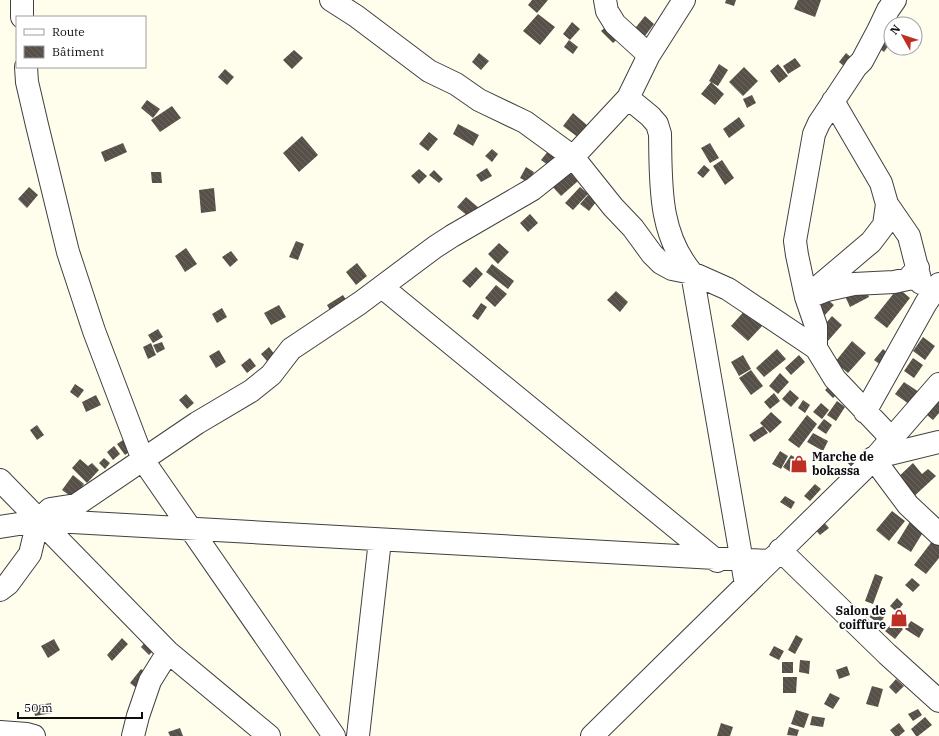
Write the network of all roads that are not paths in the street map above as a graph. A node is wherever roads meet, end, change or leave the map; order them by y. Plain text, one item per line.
1 (22, 0) edge
2 (331, 0) edge
3 (605, 0) edge
4 (684, 0) edge
5 (895, 0) edge
6 (22, 16) edge
7 (649, 55) junction
8 (26, 68) edge
9 (628, 98) junction
10 (833, 101) junction
11 (574, 157) junction
12 (886, 204) junction
13 (918, 268) junction
14 (692, 273) junction
15 (939, 284) edge
16 (382, 287) junction
17 (806, 297) junction
18 (926, 303) junction
19 (816, 348) junction
20 (939, 384) edge
21 (865, 412) junction
22 (892, 440) junction
23 (939, 442) edge
24 (873, 458) junction
25 (144, 460) junction
26 (0, 480) edge
27 (0, 512) edge
28 (38, 521) junction
29 (0, 527) edge
30 (191, 529) junction
31 (939, 534) edge
32 (380, 540) junction
33 (775, 556) junction
34 (714, 558) junction
35 (741, 560) junction
36 (746, 585) junction
37 (0, 590) edge
38 (168, 652) junction
39 (939, 701) edge
40 (0, 732) edge
41 (34, 736) edge
42 (133, 736) edge
43 (269, 736) edge
44 (334, 736) edge
45 (358, 736) edge
46 (592, 736) edge

1 - 6 street
2 - 11 street
3 - 7 street
4 - 7 street
5 - 10 street
7 - 9 street
8 - 25 street
9 - 11 street
9 - 14 street
10 - 12 street
10 - 17 street
11 - 14 street
11 - 16 street
12 - 13 street
12 - 17 street
13 - 17 street
13 - 18 street
14 - 19 street
14 - 35 street
15 - 18 street
16 - 25 street
16 - 34 street
17 - 19 street
18 - 21 street
19 - 21 street
20 - 22 street
21 - 22 street
22 - 24 street
23 - 24 street
24 - 31 street
24 - 33 street
25 - 28 street
25 - 30 street
26 - 28 street
27 - 28 street
28 - 29 street
28 - 30 street
28 - 37 street
28 - 38 street
30 - 32 street
30 - 44 street
32 - 34 street
32 - 45 street
33 - 35 street
33 - 36 street
33 - 39 street
34 - 35 street
34 - 36 street
35 - 36 street
36 - 46 street
38 - 42 street
38 - 43 street
40 - 41 street

